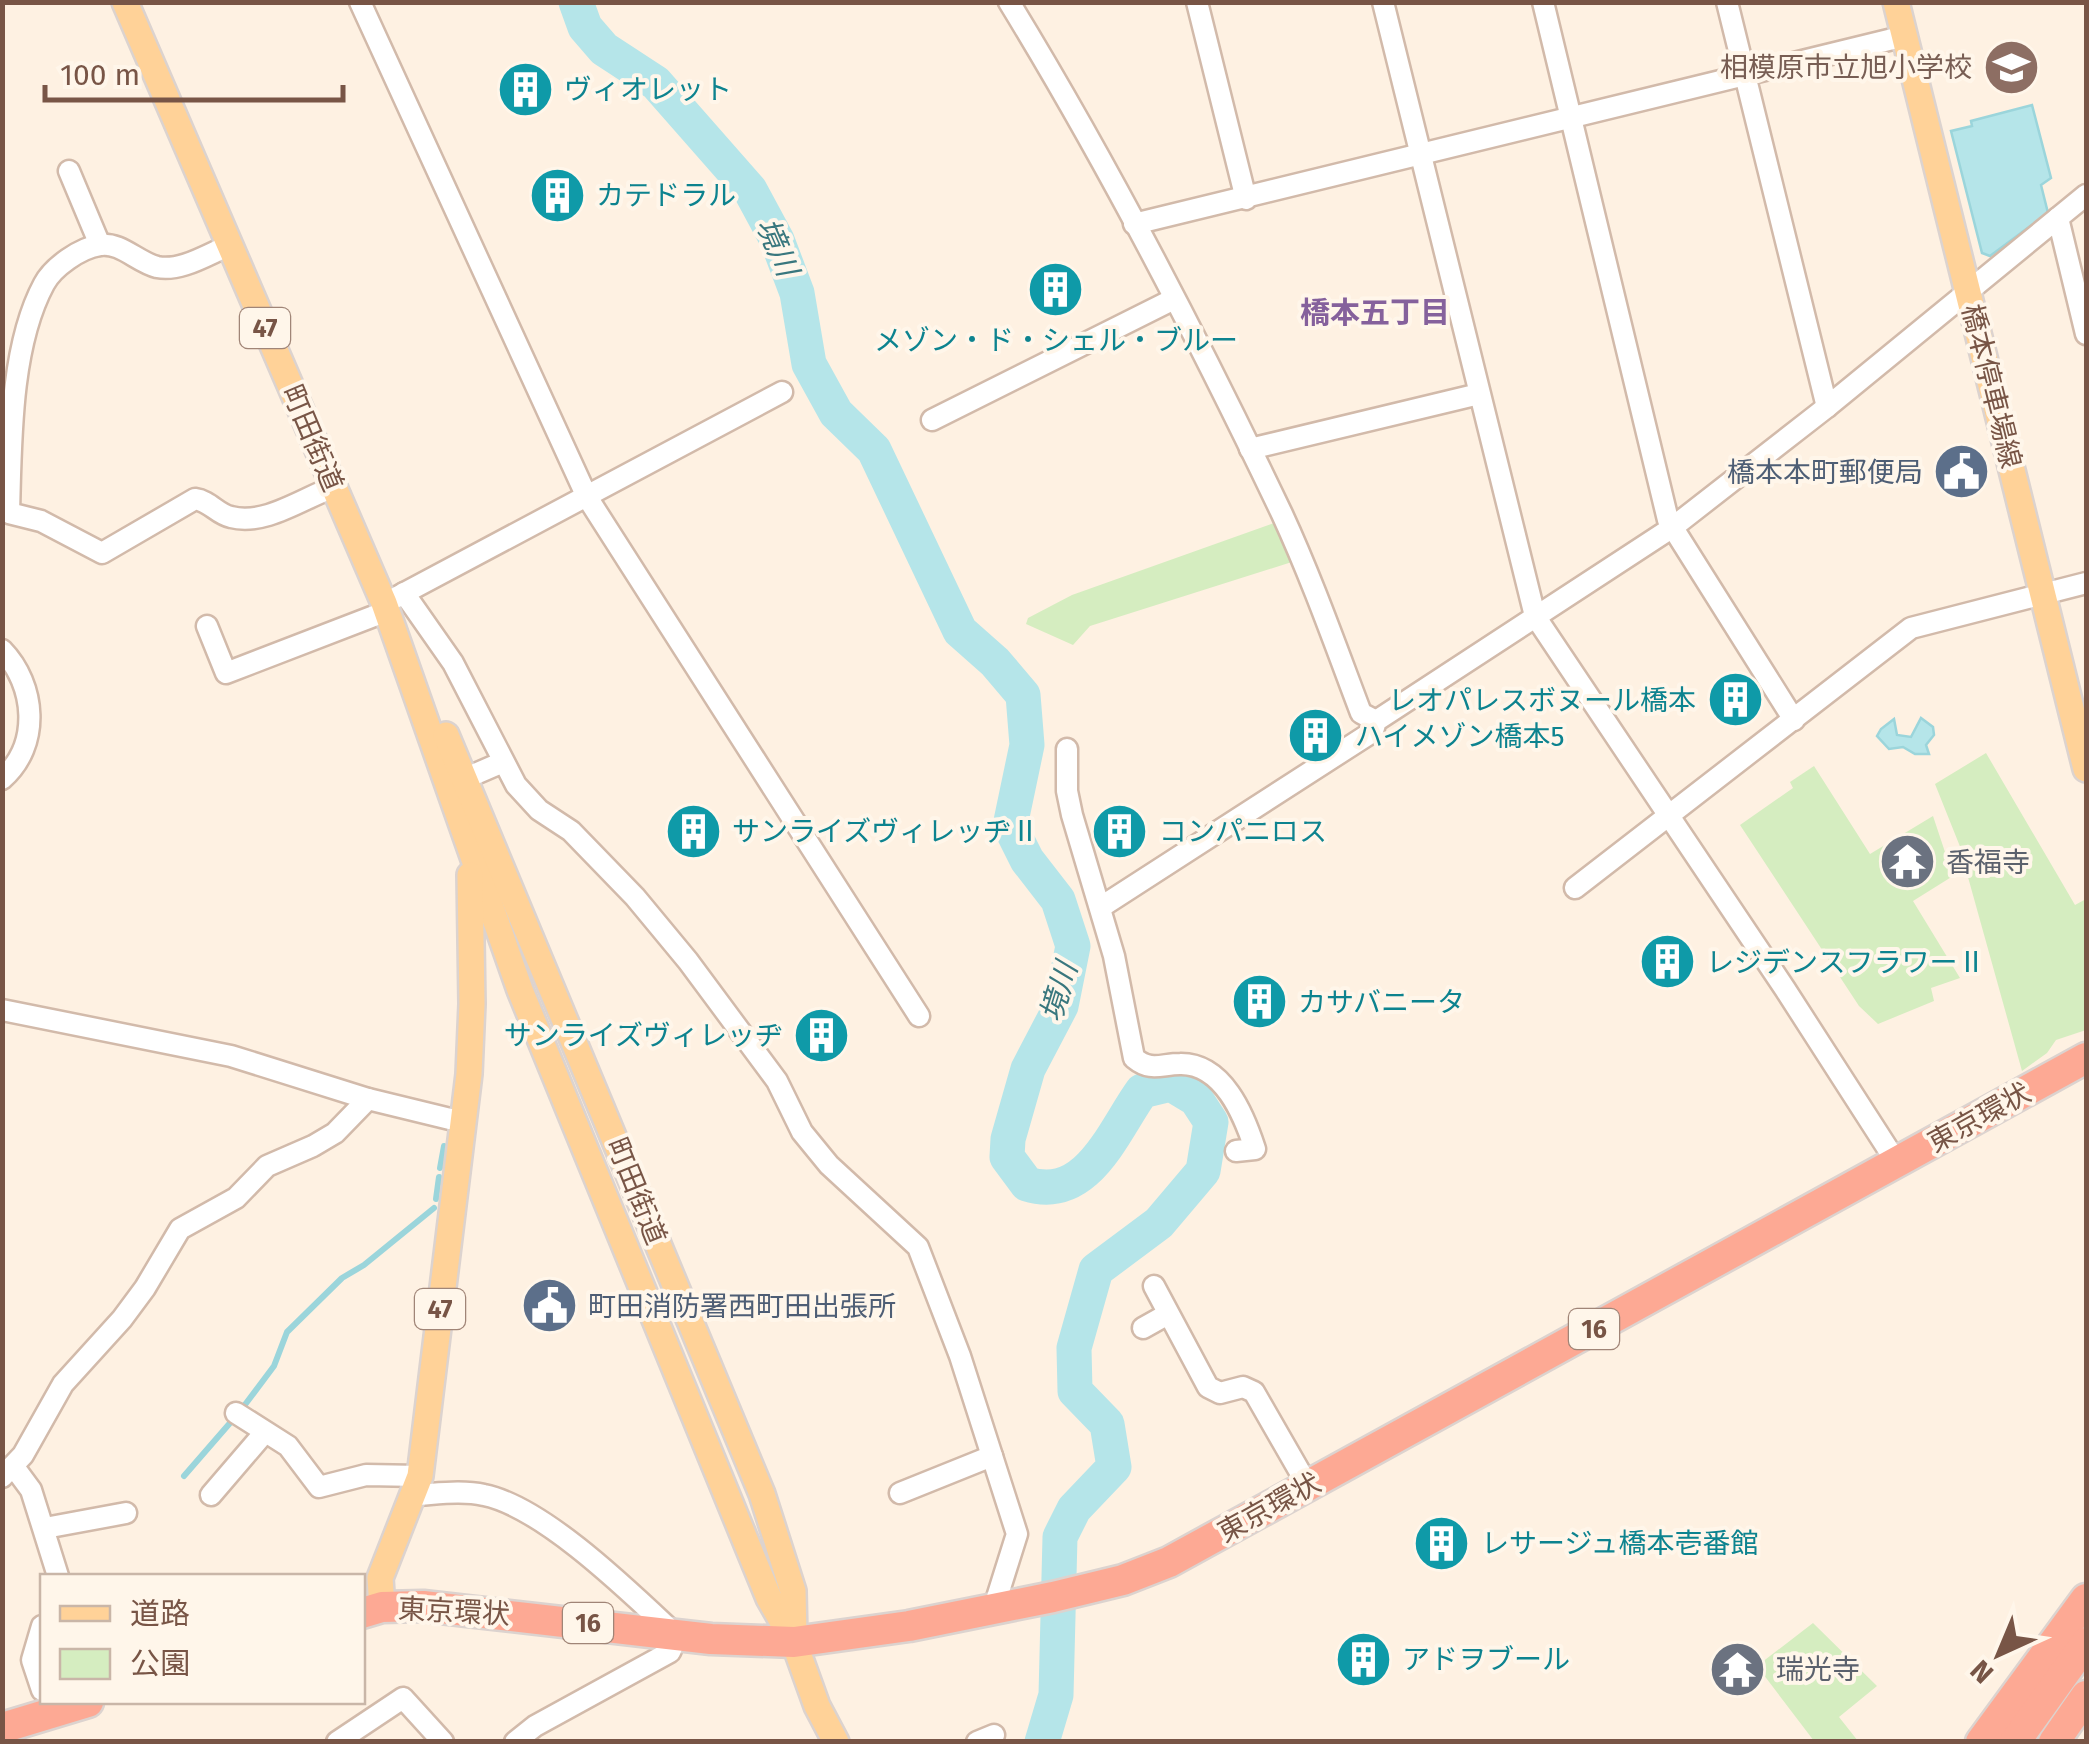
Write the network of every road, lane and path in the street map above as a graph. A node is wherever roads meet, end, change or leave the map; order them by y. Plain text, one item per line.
1 (125, 2) edge
2 (360, 2) edge
3 (1009, 2) edge
4 (1197, 2) edge
5 (1383, 2) edge
6 (1543, 2) edge
7 (1726, 2) edge
8 (1896, 2) edge
9 (1904, 36) junction
10 (1745, 75) junction
11 (1571, 118) junction
12 (1420, 155) junction
13 (70, 171) dead end
14 (2086, 195) edge
15 (1246, 199) junction
16 (2058, 218) junction
17 (1134, 224) junction
18 (100, 245) junction
19 (230, 245) junction
20 (1968, 290) junction
21 (1174, 299) junction
22 (2086, 334) edge
23 (782, 392) dead end
24 (1479, 394) junction
25 (1826, 407) junction
26 (932, 420) dead end
27 (1250, 449) junction
28 (334, 487) junction
29 (587, 497) junction
30 (1673, 527) junction
31 (2086, 583) edge
32 (2044, 594) junction
33 (392, 602) junction
34 (1535, 616) junction
35 (206, 640) dead end
36 (2, 650) edge
37 (404, 653) junction
38 (1794, 720) junction
39 (1376, 721) junction
40 (1068, 749) dead end
41 (503, 762) junction
42 (2086, 769) edge
43 (466, 778) junction
44 (2, 780) edge
45 (1668, 816) junction
46 (476, 838) junction
47 (1575, 888) dead end
48 (1101, 907) junction
49 (489, 958) junction
50 (553, 987) junction
51 (520, 990) junction
52 (472, 1004) junction
53 (2, 1010) edge
54 (919, 1016) dead end
55 (2086, 1058) edge
56 (368, 1099) junction
57 (463, 1118) junction
58 (1236, 1151) dead end
59 (1896, 1163) junction
60 (1154, 1286) dead end
61 (678, 1290) junction
62 (648, 1302) junction
63 (1168, 1314) junction
64 (1143, 1328) dead end
65 (236, 1412) dead end
66 (266, 1432) junction
67 (992, 1456) junction
68 (8, 1472) edge
69 (417, 1486) junction
70 (1308, 1486) junction
71 (900, 1493) dead end
72 (210, 1495) dead end
73 (126, 1513) dead end
74 (45, 1528) junction
75 (57, 1574) edge
76 (2086, 1598) edge
77 (994, 1607) junction
78 (372, 1610) edge
79 (40, 1633) edge
80 (677, 1636) junction
81 (794, 1642) junction
82 (2086, 1643) edge
83 (40, 1683) edge
84 (2086, 1696) edge
85 (41, 1704) edge
86 (2086, 1706) edge
87 (2, 1728) edge
88 (337, 1742) edge
89 (443, 1742) edge
90 (515, 1742) edge
91 (836, 1742) edge
92 (1981, 1742) edge
93 (2015, 1742) edge
94 (2055, 1742) edge

1 - 19 main road, 町田街道 / 47
2 - 29 street
3 - 17 street
4 - 15 street
5 - 12 street
6 - 11 street
7 - 10 street
8 - 9 main road, 橋本停車場線
9 - 10 street
9 - 20 main road, 橋本停車場線
10 - 11 street
10 - 25 street
11 - 12 street
11 - 30 street
12 - 15 street
12 - 24 street
13 - 18 street
14 - 16 street
15 - 17 street
16 - 20 street
16 - 22 street
17 - 21 street
18 - 19 street
18 - 28 street
19 - 28 main road, 町田街道 / 47
20 - 25 street
20 - 32 main road, 橋本停車場線
21 - 26 street
21 - 27 street
23 - 29 street
24 - 27 street
24 - 34 street
25 - 30 street
27 - 39 street
28 - 33 main road, 町田街道 / 47
29 - 33 street
29 - 54 street
30 - 34 street
30 - 38 street
31 - 32 street
32 - 38 street
32 - 42 main road, 橋本停車場線
33 - 35 street
33 - 37 main road, 町田街道 / 47
33 - 41 street
34 - 39 street
34 - 45 street
36 - 44 street
37 - 43 main road, 町田街道 / 47
37 - 46 main road, 町田街道 / 47
38 - 45 street
39 - 48 street
40 - 48 street
41 - 43 street
41 - 67 street
43 - 46 main road, 町田街道 / 47
45 - 47 street
45 - 59 street
46 - 49 main road, 47
46 - 49 main road, 47
46 - 50 main road, 町田街道 / 47
48 - 58 street
49 - 50 main road
49 - 51 main road, 町田街道 / 47
49 - 52 main road, 47
50 - 61 main road, 町田街道 / 47
51 - 52 main road
51 - 62 main road, 町田街道 / 47
52 - 57 main road, 47
53 - 56 street
55 - 59 highway, 東京環状 / 16
56 - 57 street
56 - 68 street
57 - 69 main road, 47
59 - 70 highway, 東京環状 / 16
60 - 63 street
61 - 62 main road
61 - 81 main road, 町田街道 / 47
62 - 81 main road, 町田街道 / 47
63 - 64 street
63 - 70 street
65 - 66 street
66 - 69 street
66 - 72 street
67 - 71 street
67 - 77 street
68 - 74 street
69 - 78 main road, 47
69 - 80 street
70 - 77 highway, 東京環状 / 16
73 - 74 street
74 - 75 street
76 - 92 highway
77 - 81 highway, 東京環状 / 16
78 - 80 highway, 東京環状 / 16
79 - 83 street
80 - 81 highway, 東京環状 / 16
80 - 90 street
81 - 91 main road, 町田街道 / 47
82 - 93 highway
84 - 94 highway
85 - 87 highway
86 - 94 highway
88 - 89 street

